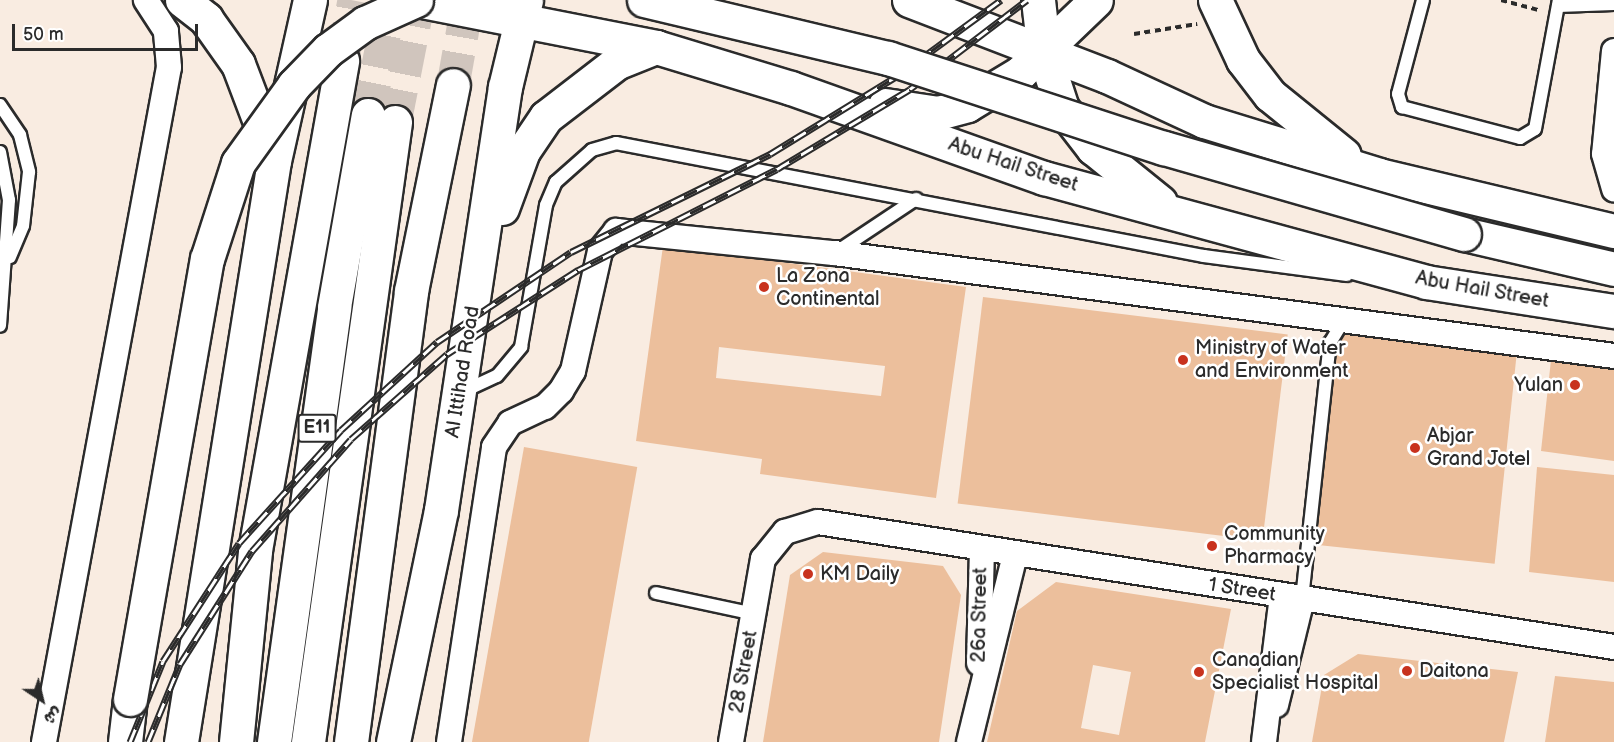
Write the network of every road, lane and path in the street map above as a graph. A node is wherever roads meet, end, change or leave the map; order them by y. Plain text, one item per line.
1 (146, 0) edge
2 (182, 0) edge
3 (310, 0) edge
4 (416, 0) edge
5 (492, 0) edge
6 (644, 0) edge
7 (909, 0) edge
8 (1038, 0) edge
9 (1096, 0) edge
10 (1423, 0) edge
11 (1558, 3) edge
12 (1614, 4) edge
13 (523, 9) edge
14 (1211, 11) edge
15 (1134, 34) dead end
16 (656, 47) junction
17 (1614, 51) edge
18 (1044, 53) junction
19 (342, 61) tunnel mouth
20 (453, 85) tunnel mouth
21 (791, 88) junction
22 (0, 105) edge
23 (1610, 125) edge
24 (0, 152) edge
25 (274, 161) junction
26 (1379, 175) junction
27 (1614, 190) edge
28 (916, 199) junction
29 (1197, 220) junction
30 (1614, 231) edge
31 (834, 253) junction
32 (9, 261) junction
33 (1614, 269) edge
34 (1426, 282) junction
35 (1614, 311) edge
36 (1342, 323) junction
37 (0, 326) edge
38 (471, 332) junction
39 (1614, 356) edge
40 (460, 392) junction
41 (982, 550) junction
42 (1015, 555) junction
43 (656, 594) dead end
44 (1292, 597) junction
45 (755, 608) junction
46 (1614, 647) edge
47 (980, 680) junction
48 (1265, 734) edge
49 (44, 742) edge
50 (125, 742) edge
51 (181, 742) edge
52 (236, 742) edge
53 (274, 742) edge
54 (308, 742) edge
55 (351, 742) edge
56 (393, 742) edge
57 (449, 742) edge
58 (731, 742) edge
59 (969, 742) edge

1 - 49 street
2 - 25 main road
3 - 25 main road
4 - 13 main road, Abu Hail Street
4 - 50 main road, bridge
5 - 13 main road
6 - 33 main road, bridge
7 - 18 main road
8 - 18 main road
9 - 18 main road
10 - 11 lane
11 - 12 lane
13 - 16 main road, Abu Hail Street
13 - 38 main road, Al Ittihad Road
14 - 15 path
14 - 26 main road
16 - 21 main road, Abu Hail Street
16 - 38 main road
17 - 23 street
18 - 21 main road
18 - 26 main road
18 - 29 main road
19 - 52 main road
20 - 55 main road
21 - 29 main road, Abu Hail Street
22 - 32 lane
23 - 27 street
24 - 32 lane
25 - 51 main road
26 - 30 main road
28 - 31 lane
28 - 34 lane
28 - 40 lane
29 - 34 main road, Abu Hail Street
31 - 36 street
31 - 57 street
32 - 37 lane
34 - 35 main road, Abu Hail Street
36 - 39 street
36 - 44 lane
38 - 40 main road, Al Ittihad Road
40 - 56 main road, Al Ittihad Road
41 - 42 street, 1 Street
41 - 45 street, 1 Street
41 - 47 street, 26a Street
42 - 44 street, 1 Street
42 - 47 street, 26a Street
43 - 45 lane
44 - 46 street, 1 Street
44 - 48 street
45 - 58 street, 28 Street
47 - 59 street, 26a Street
53 - 54 main road, E11

